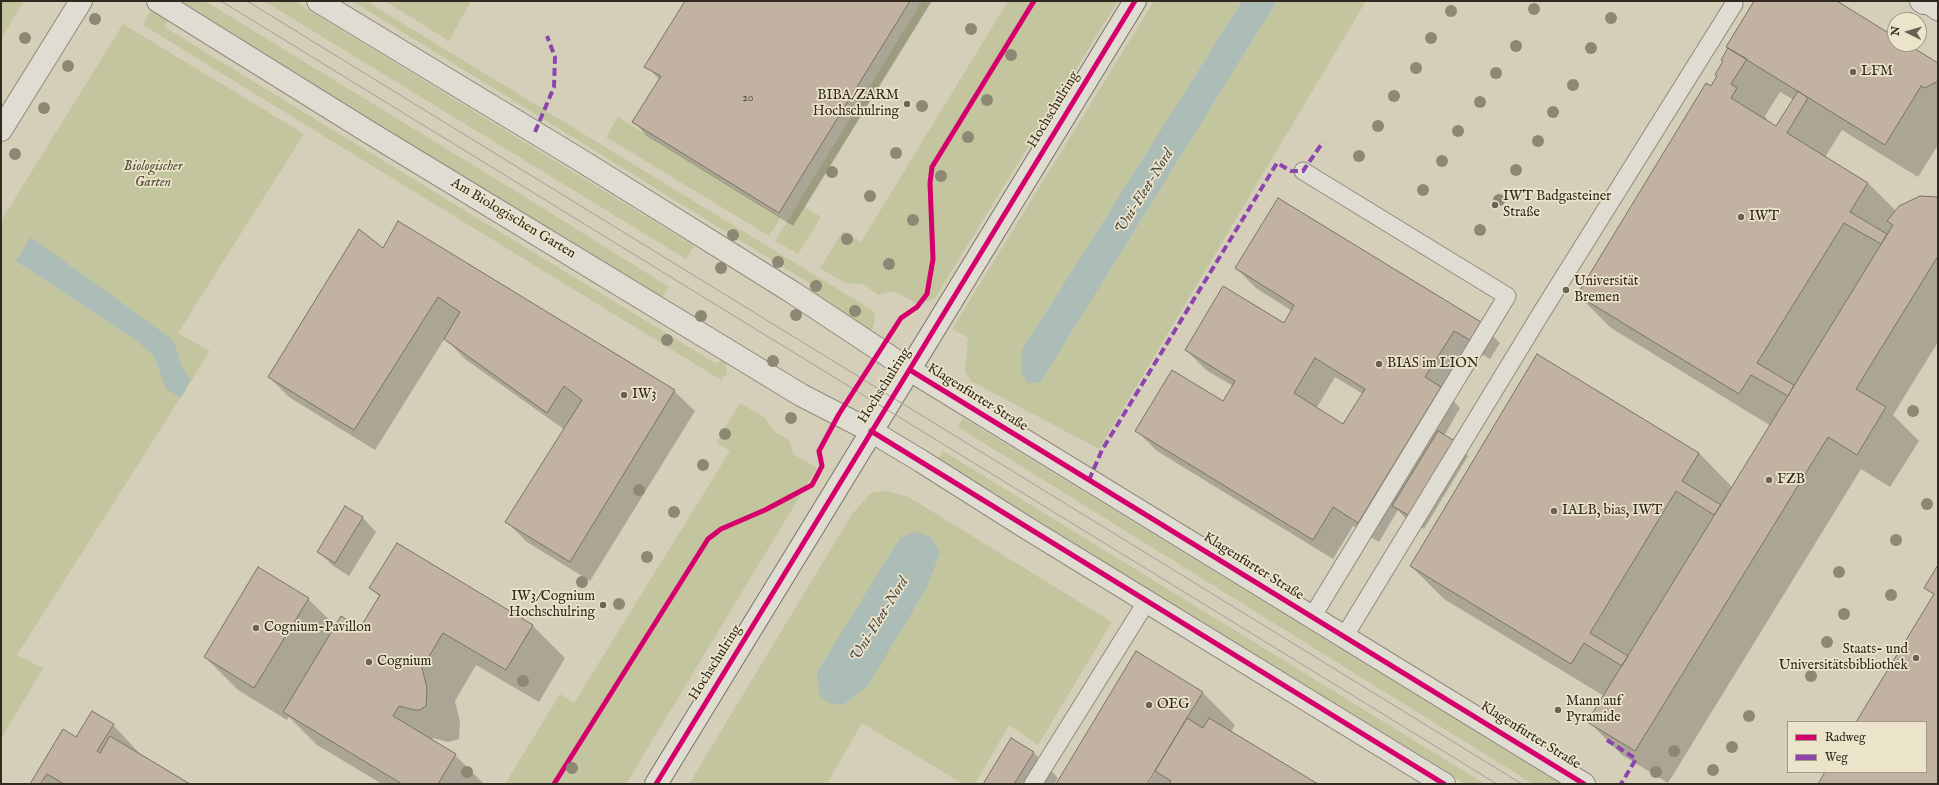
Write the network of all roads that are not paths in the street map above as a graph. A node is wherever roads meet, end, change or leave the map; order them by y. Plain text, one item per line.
1 (81, 1) edge
2 (318, 1) edge
3 (1135, 1) edge
4 (1734, 1) edge
5 (161, 3) edge
6 (1, 130) edge
7 (1303, 171) dead end
8 (910, 370) junction
9 (871, 431) junction
10 (1147, 601) junction
11 (1312, 617) junction
12 (1344, 637) junction
13 (656, 784) edge
14 (1033, 784) edge
15 (1444, 784) edge
16 (1584, 784) edge

1 - 6 street
2 - 8 street
3 - 8 street, Hochschulring
4 - 12 lane
5 - 9 street, Am Biologischen Garten
7 - 11 lane
8 - 9 street, Hochschulring
8 - 11 street, Klagenfurter Straße
9 - 10 street
9 - 13 street, Hochschulring
10 - 14 lane
10 - 15 street
11 - 12 street, Klagenfurter Straße
12 - 16 street, Klagenfurter Straße

